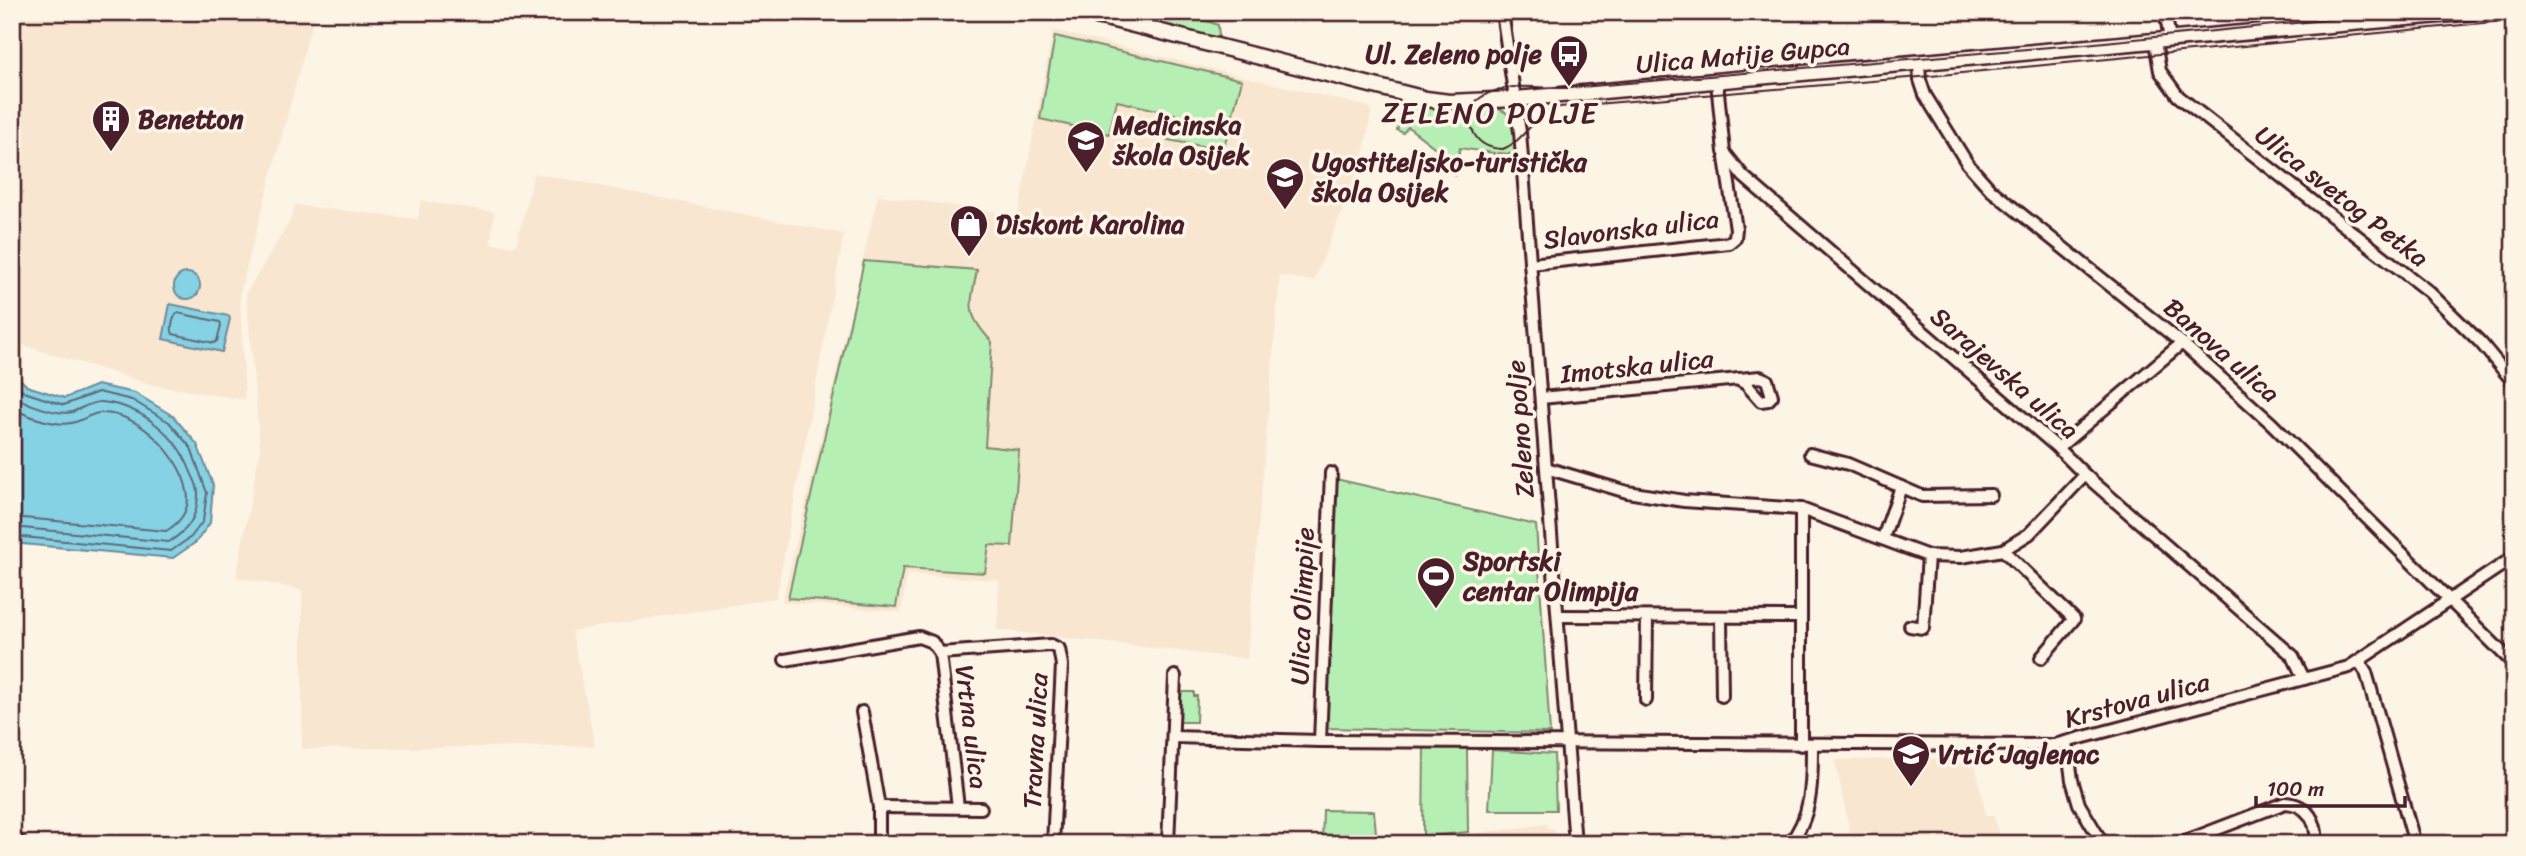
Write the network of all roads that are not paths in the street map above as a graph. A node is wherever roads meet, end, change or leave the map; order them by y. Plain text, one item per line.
1 (1073, 12) edge
2 (1165, 12) edge
3 (1502, 12) edge
4 (2162, 12) edge
5 (2473, 12) edge
6 (1110, 19) junction
7 (2162, 41) junction
8 (1919, 64) junction
9 (1717, 82) junction
10 (1516, 99) junction
11 (1724, 152) junction
12 (1530, 264) junction
13 (2182, 343) junction
14 (1737, 379) dead end
15 (2514, 383) edge
16 (1541, 398) junction
17 (2058, 448) junction
18 (1810, 454) dead end
19 (1546, 468) junction
20 (1331, 472) dead end
21 (2085, 475) junction
22 (1901, 487) junction
23 (1991, 495) dead end
24 (1801, 509) junction
25 (1883, 538) junction
26 (2003, 550) junction
27 (1928, 556) junction
28 (2514, 557) edge
29 (2448, 600) junction
30 (1558, 616) junction
31 (1800, 617) junction
32 (1647, 618) junction
33 (1721, 619) junction
34 (1910, 626) dead end
35 (1051, 645) joint
36 (940, 653) junction
37 (2041, 658) dead end
38 (785, 660) dead end
39 (2359, 661) junction
40 (2514, 664) edge
41 (1175, 676) dead end
42 (2304, 679) junction
43 (1722, 696) dead end
44 (1646, 700) dead end
45 (862, 712) dead end
46 (1173, 737) junction
47 (1321, 741) junction
48 (1567, 742) junction
49 (2067, 743) junction
50 (1807, 745) junction
51 (879, 807) junction
52 (958, 807) junction
53 (981, 808) dead end
54 (12, 839) edge
55 (22, 844) edge
56 (879, 844) edge
57 (1053, 844) edge
58 (1168, 844) edge
59 (1575, 844) edge
60 (1789, 844) edge
61 (2103, 844) edge
62 (2178, 844) edge
63 (2316, 844) edge
64 (2415, 844) edge

1 - 6 main road
2 - 6 main road
3 - 10 street, Zeleno polje
4 - 7 street, Ulica svetog Petka
5 - 7 main road, Ulica Matije Gupca
6 - 10 main road, Ulica Matije Gupca
7 - 8 main road, Ulica Matije Gupca
7 - 15 street, Ulica svetog Petka
8 - 9 main road, Ulica Matije Gupca
8 - 13 street, Banova ulica
9 - 10 main road, Ulica Matije Gupca
9 - 11 street
10 - 12 street, Zeleno polje
11 - 12 street, Slavonska ulica
11 - 17 street, Sarajevska ulica
12 - 16 street, Zeleno polje
13 - 17 street
13 - 29 street, Banova ulica
14 - 16 street, Imotska ulica
16 - 19 street, Zeleno polje
17 - 21 street, Sarajevska ulica
18 - 22 street
19 - 24 street
19 - 30 street, Zeleno polje
20 - 47 street, Ulica Olimpije
21 - 26 street
21 - 42 street, Sarajevska ulica
22 - 23 street
22 - 25 street
24 - 25 street
24 - 31 street
25 - 27 street
26 - 27 street
26 - 37 street
27 - 34 street
28 - 29 street, Krstova ulica
29 - 39 street, Krstova ulica
29 - 40 street, Banova ulica
30 - 32 street
30 - 48 street, Zeleno polje
31 - 33 street
31 - 50 street
32 - 33 street
32 - 44 street
33 - 43 street
35 - 36 street, Vrtna ulica
35 - 57 street, Travna ulica
36 - 38 street, Vrtna ulica
36 - 52 street, Vrtna ulica
39 - 42 street, Krstova ulica
39 - 64 street
41 - 46 street
42 - 49 street, Krstova ulica
45 - 51 street
46 - 47 street
46 - 58 street
47 - 48 street
48 - 50 street, Krstova ulica
48 - 59 street, Zeleno polje
49 - 50 street, Krstova ulica
49 - 61 street
50 - 60 street
51 - 52 street
51 - 56 street
52 - 53 street
54 - 55 street
62 - 63 street

